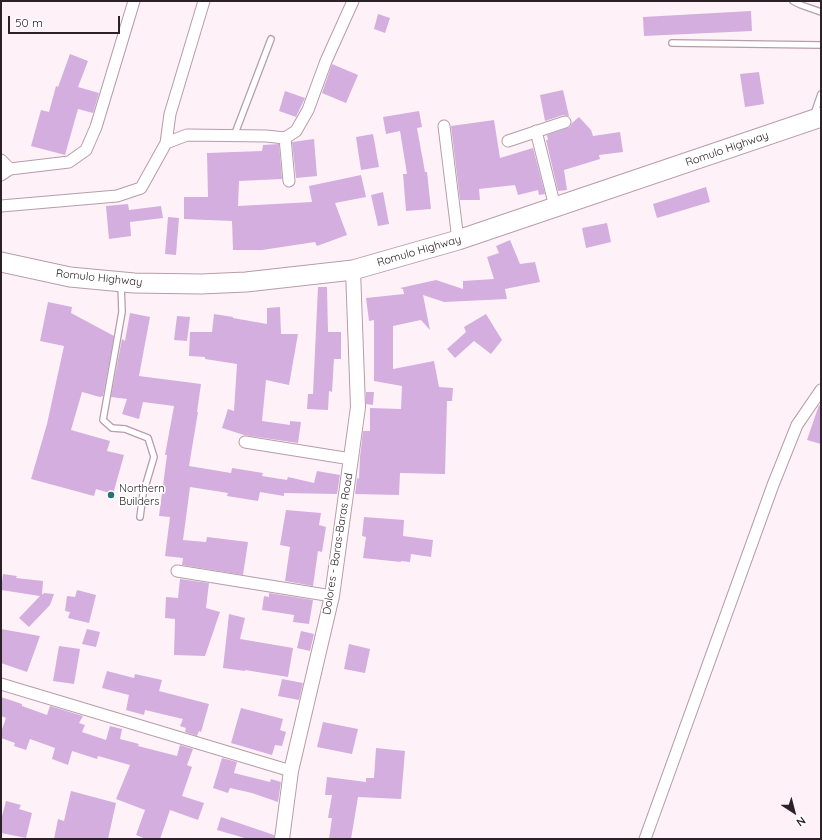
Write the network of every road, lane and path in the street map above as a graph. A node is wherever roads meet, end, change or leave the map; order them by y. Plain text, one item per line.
1 (134, 1) edge
2 (204, 1) edge
3 (353, 1) edge
4 (793, 1) edge
5 (821, 12) edge
6 (271, 39) dead end
7 (672, 43) dead end
8 (821, 45) edge
9 (821, 94) edge
10 (817, 119) edge
11 (565, 122) dead end
12 (444, 126) dead end
13 (536, 132) junction
14 (234, 136) junction
15 (285, 138) junction
16 (508, 141) dead end
17 (166, 143) junction
18 (1, 160) edge
19 (5, 172) edge
20 (289, 180) dead end
21 (1, 206) edge
22 (555, 207) junction
23 (458, 240) junction
24 (1, 262) edge
25 (353, 270) junction
26 (121, 282) junction
27 (821, 390) edge
28 (245, 442) dead end
29 (351, 459) junction
30 (140, 517) dead end
31 (177, 571) dead end
32 (332, 596) junction
33 (1, 684) edge
34 (291, 772) junction
35 (282, 839) edge
36 (645, 839) edge

1 - 19 street
2 - 17 street
3 - 15 street
4 - 5 lane
6 - 14 lane
7 - 8 lane
9 - 10 lane
10 - 22 highway, Romulo Highway
11 - 13 street
12 - 23 street
13 - 16 street
13 - 22 street
14 - 15 street
14 - 17 street
15 - 20 street
17 - 21 street
18 - 19 street
22 - 23 highway, Romulo Highway
23 - 25 highway, Romulo Highway
24 - 26 highway, Romulo Highway
25 - 26 highway, Romulo Highway
25 - 29 street, Dolores - Baras-Baras Road
26 - 30 lane
27 - 36 street
28 - 29 street
29 - 32 street, Dolores - Baras-Baras Road
31 - 32 street
32 - 34 street, Dolores - Baras-Baras Road
33 - 34 street
34 - 35 street, Dolores - Baras-Baras Road

